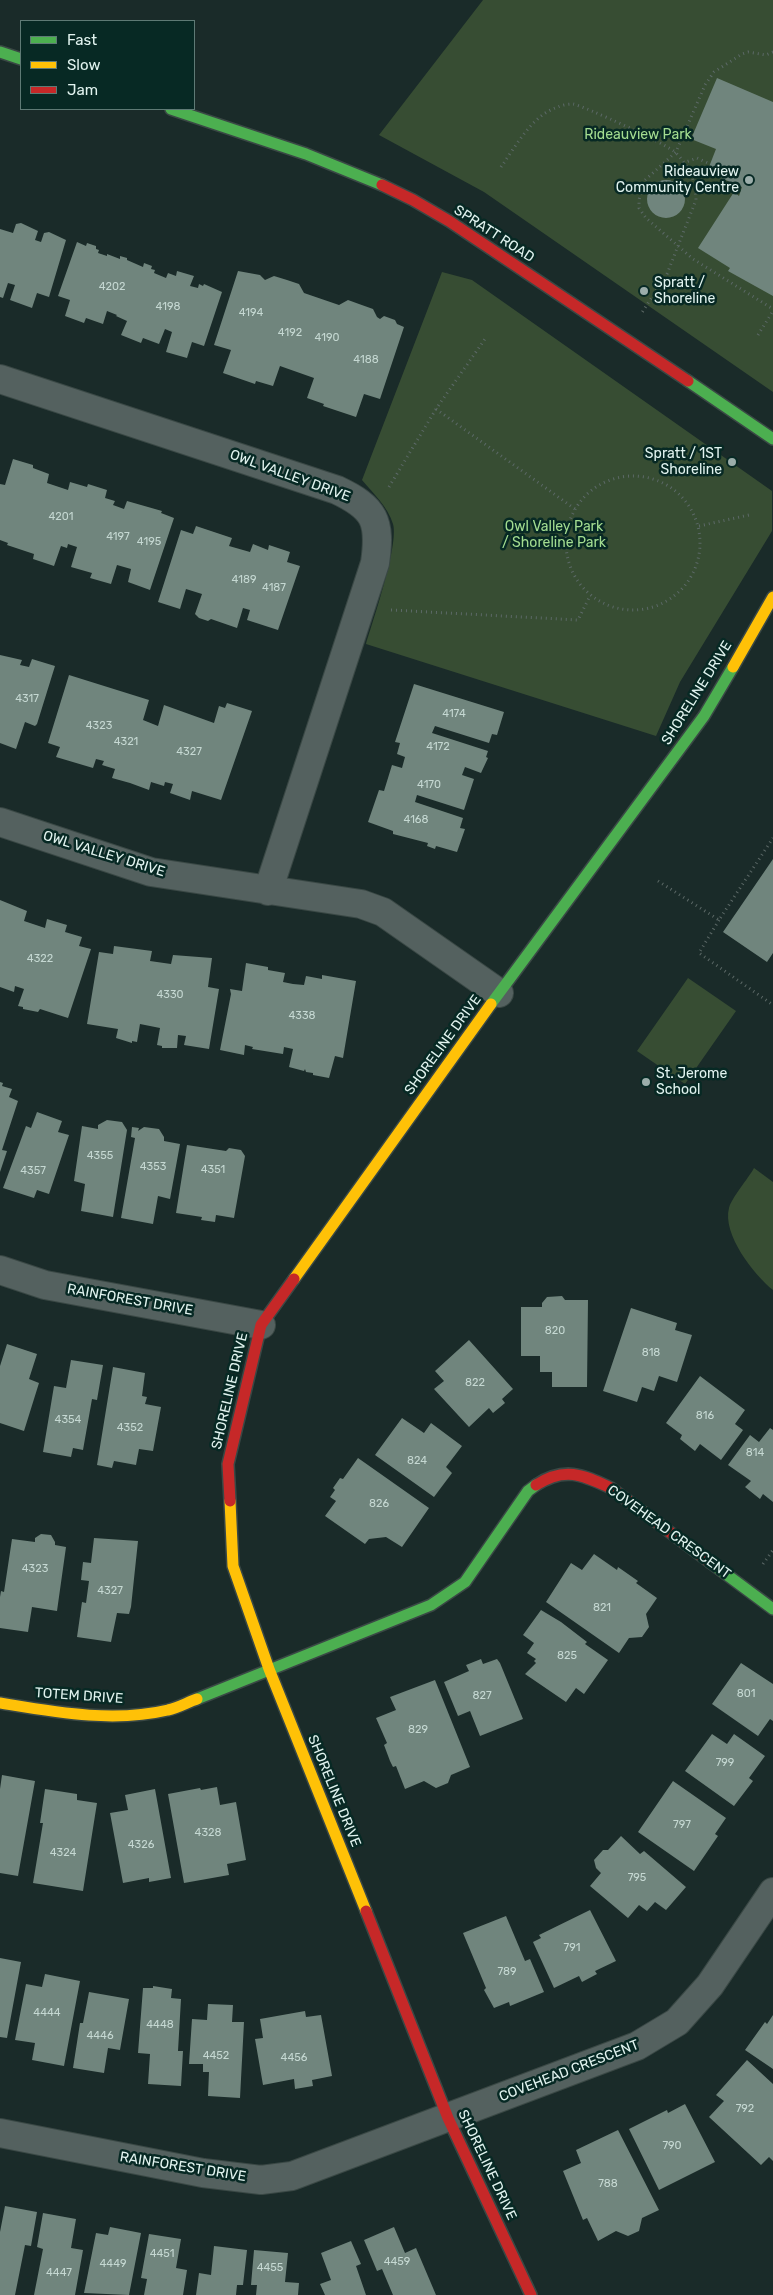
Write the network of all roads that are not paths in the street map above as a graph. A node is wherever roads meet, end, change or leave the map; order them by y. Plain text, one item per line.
1 (0, 52) edge
2 (20, 59) edge
3 (174, 110) edge
4 (0, 379) edge
5 (773, 439) edge
6 (773, 597) edge
7 (0, 822) edge
8 (268, 891) junction
9 (499, 993) junction
10 (0, 1270) edge
11 (261, 1325) junction
12 (773, 1608) edge
13 (269, 1668) junction
14 (0, 1703) edge
15 (773, 1892) edge
16 (448, 2118) junction
17 (0, 2134) edge
18 (530, 2295) edge

1 - 2 street
3 - 5 street, SPRATT ROAD
4 - 8 street, OWL VALLEY DRIVE
6 - 9 street, SHORELINE DRIVE
7 - 8 street, OWL VALLEY DRIVE
8 - 9 street, OWL VALLEY DRIVE
9 - 11 street, SHORELINE DRIVE
10 - 11 street, RAINFOREST DRIVE
11 - 13 street, SHORELINE DRIVE
12 - 13 street, COVEHEAD CRESCENT
13 - 14 street, TOTEM DRIVE
13 - 16 street, SHORELINE DRIVE
15 - 16 street, COVEHEAD CRESCENT
16 - 17 street, RAINFOREST DRIVE
16 - 18 street, SHORELINE DRIVE

